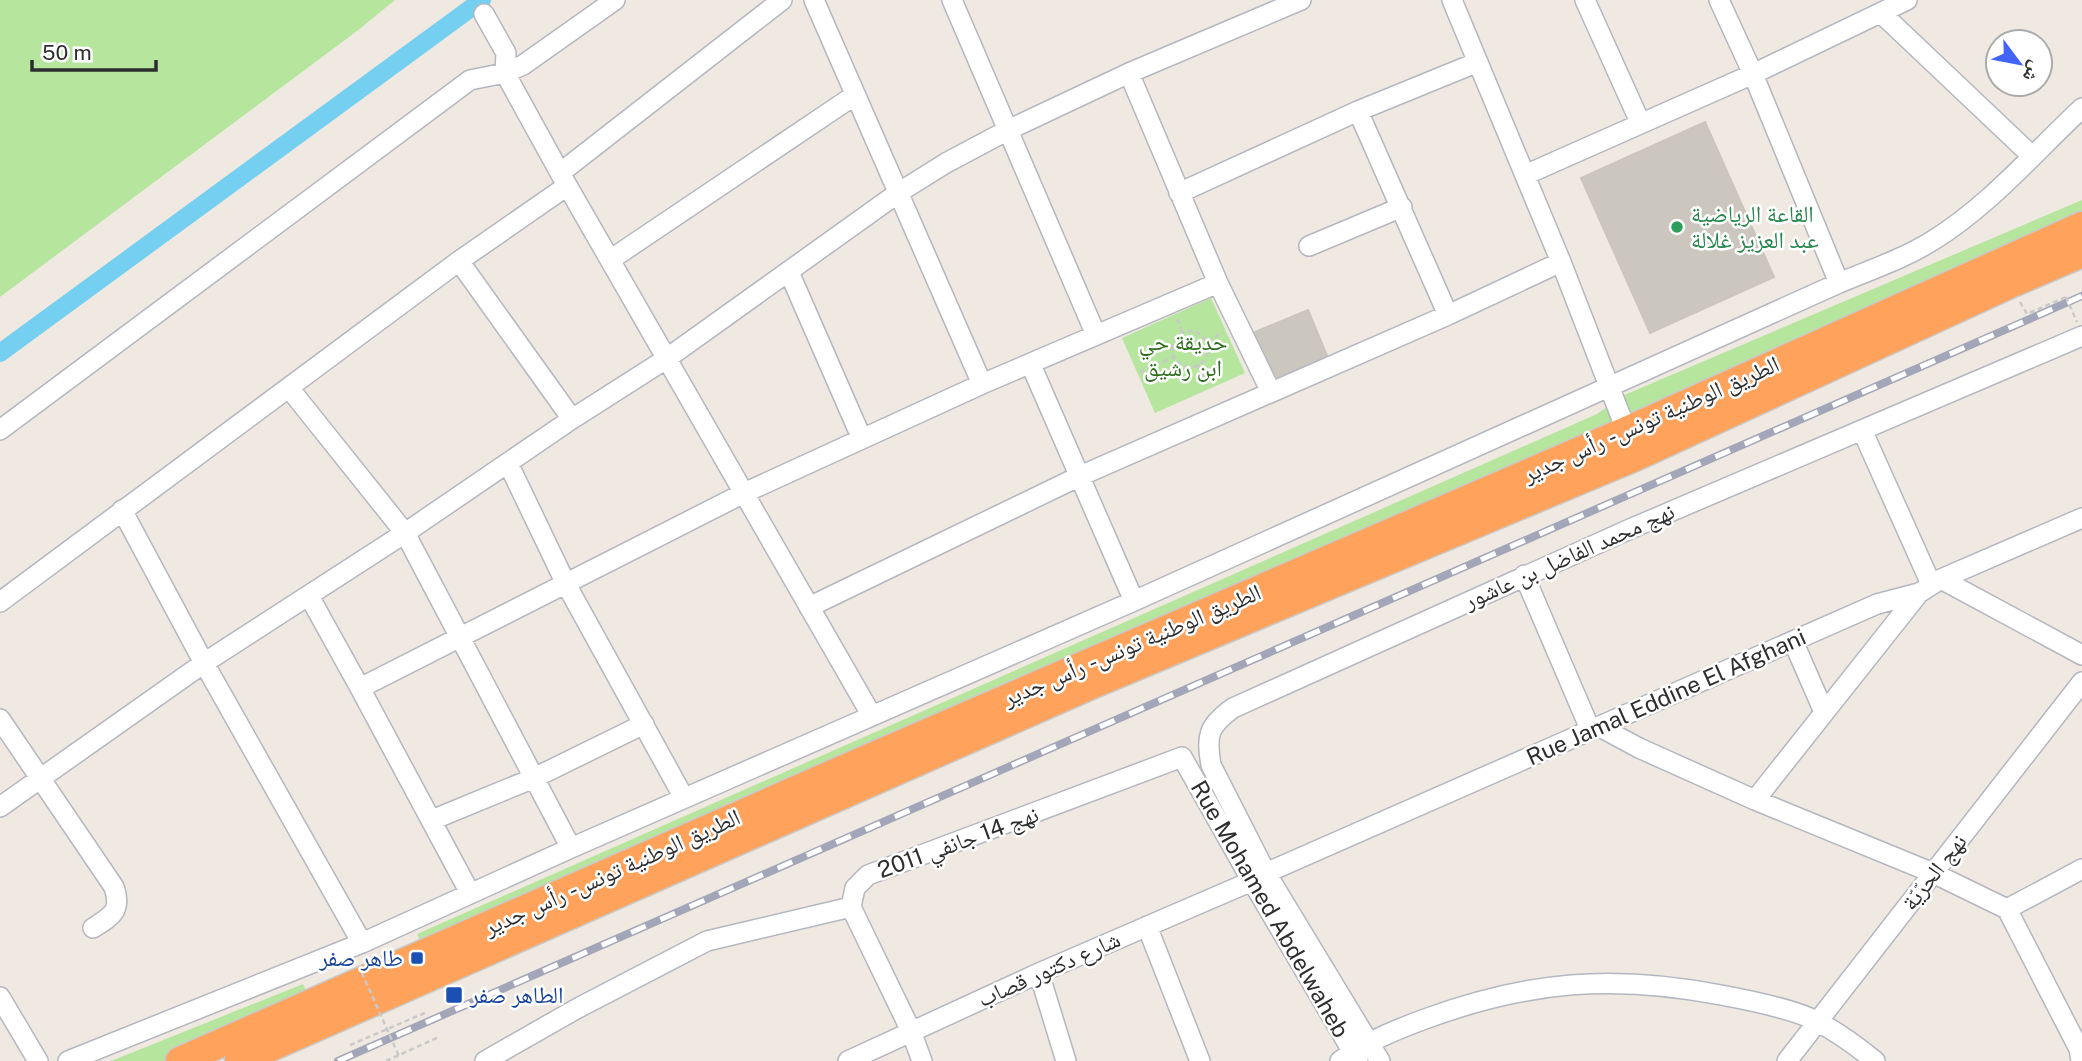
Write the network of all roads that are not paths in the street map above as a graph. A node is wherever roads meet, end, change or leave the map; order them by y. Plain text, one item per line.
1 (615, 0) edge
2 (782, 0) edge
3 (814, 0) edge
4 (1452, 0) edge
5 (1585, 0) edge
6 (1719, 0) edge
7 (1907, 0) edge
8 (1296, 1) edge
9 (959, 2) edge
10 (1881, 13) junction
11 (484, 14) dead end
12 (1478, 62) junction
13 (505, 72) junction
14 (1129, 73) junction
15 (1753, 74) junction
16 (855, 95) junction
17 (2082, 108) edge
18 (1358, 111) junction
19 (1640, 122) junction
20 (1008, 130) junction
21 (2031, 155) junction
22 (1525, 175) junction
23 (563, 180) junction
24 (898, 193) junction
25 (1180, 193) junction
26 (1402, 207) junction
27 (2082, 226) edge
28 (1309, 246) dead end
29 (2082, 253) edge
30 (610, 260) junction
31 (459, 261) junction
32 (1561, 262) junction
33 (789, 272) junction
34 (1218, 283) junction
35 (1839, 283) junction
36 (1448, 314) junction
37 (2080, 329) edge
38 (1096, 335) junction
39 (666, 359) junction
40 (1031, 365) junction
41 (982, 384) junction
42 (1610, 387) junction
43 (289, 388) junction
44 (1270, 392) junction
45 (572, 419) junction
46 (0, 430) edge
47 (1862, 430) junction
48 (862, 439) junction
49 (1632, 443) junction
50 (508, 463) junction
51 (1080, 476) junction
52 (744, 494) junction
53 (122, 510) junction
54 (2082, 518) edge
55 (405, 533) junction
56 (1524, 575) junction
57 (566, 584) junction
58 (1930, 585) junction
59 (309, 596) junction
60 (1134, 601) junction
61 (0, 602) edge
62 (810, 607) junction
63 (460, 636) junction
64 (1793, 641) junction
65 (2082, 655) edge
66 (204, 663) junction
67 (2082, 682) edge
68 (360, 688) junction
69 (1824, 712) junction
70 (872, 716) junction
71 (0, 719) edge
72 (644, 724) junction
73 (1595, 728) junction
74 (1182, 757) joint
75 (534, 778) junction
76 (42, 779) junction
77 (684, 798) junction
78 (1755, 800) junction
79 (0, 807) edge
80 (432, 820) junction
81 (570, 849) junction
82 (2082, 869) edge
83 (1933, 873) junction
84 (1259, 877) junction
85 (470, 893) junction
86 (851, 907) junction
87 (2007, 909) junction
88 (1147, 926) junction
89 (93, 928) dead end
90 (362, 943) junction
91 (1039, 973) junction
92 (0, 997) edge
93 (1817, 1021) junction
94 (911, 1031) junction
95 (1355, 1054) edge
96 (2081, 1054) edge
97 (38, 1061) edge
98 (68, 1061) edge
99 (180, 1061) edge
100 (239, 1061) edge
101 (485, 1061) edge
102 (848, 1061) edge
103 (922, 1061) edge
104 (1066, 1061) edge
105 (1200, 1061) edge
106 (1380, 1061) edge
107 (1787, 1061) edge
108 (1875, 1061) edge

1 - 13 street
2 - 23 street
3 - 16 street
4 - 12 street
5 - 19 street
6 - 15 street
7 - 10 street
8 - 14 street
9 - 20 street
10 - 15 street
10 - 21 street
11 - 13 street
12 - 18 street
12 - 22 street
13 - 23 street
13 - 46 street
14 - 20 street
14 - 25 street
15 - 19 street
15 - 35 street
16 - 24 street
16 - 30 street
17 - 21 street
18 - 25 street
18 - 26 street
19 - 22 street
20 - 24 street
20 - 38 street
21 - 35 street
22 - 32 street
23 - 30 street
23 - 31 street
24 - 33 street
24 - 41 street
25 - 34 street
26 - 28 street
26 - 36 street
27 - 49 highway, الطريق الوطنية تونس - رأس جدير
29 - 49 highway, الطريق الوطنية تونس - رأس جدير
30 - 39 street
31 - 43 street
31 - 45 street
32 - 36 street
32 - 42 street
33 - 39 street
33 - 48 street
34 - 38 street
34 - 44 street
35 - 42 street
36 - 44 street
37 - 47 street, نهج محمد الفاضل بن عاشور
38 - 40 street
39 - 45 street
39 - 52 street
40 - 41 street
40 - 51 street
41 - 48 street
42 - 49 street
42 - 60 street
43 - 53 street
43 - 55 street
44 - 51 street
45 - 50 street
47 - 56 street, نهج محمد الفاضل بن عاشور
47 - 58 street
48 - 52 street
49 - 99 highway, الطريق الوطنية تونس - رأس جدير
49 - 100 highway, الطريق الوطنية تونس - رأس جدير
50 - 55 street
50 - 57 street
51 - 60 street
51 - 62 street
52 - 57 street
52 - 62 street
53 - 61 street
53 - 66 street
54 - 58 street, Rue Jamal Eddine El Afghani
55 - 59 street
55 - 63 street
56 - 73 street
56 - 84 street, نهج محمد الفاضل بن عاشور
57 - 63 street
57 - 72 street
58 - 64 street, Rue Jamal Eddine El Afghani
58 - 65 street
58 - 69 street
59 - 66 street
59 - 68 street
60 - 70 street
62 - 70 street
63 - 68 street
63 - 75 street
64 - 69 street
64 - 73 street, Rue Jamal Eddine El Afghani
66 - 76 street
66 - 90 street
67 - 83 street, نهج الحرّيّة
68 - 80 street
69 - 78 street
70 - 77 street
71 - 76 street
72 - 75 street
72 - 77 street
73 - 78 street
73 - 84 street, Rue Jamal Eddine El Afghani
74 - 84 street, Rue Mohamed Abdelwaheb
74 - 86 street, نهج 14 جانفي 2011
75 - 80 street
75 - 81 street
76 - 79 street
76 - 89 street
77 - 81 street
78 - 83 street
80 - 85 street
81 - 85 street
82 - 87 street
83 - 87 street
83 - 93 street, نهج الحرّيّة
84 - 88 street, شارع دكتور قصاب
84 - 95 street, Rue Mohamed Abdelwaheb
85 - 90 street
86 - 94 street
86 - 101 street
87 - 96 street
88 - 91 street, شارع دكتور قصاب
88 - 105 street
90 - 98 street
91 - 94 street, شارع دكتور قصاب
91 - 104 street
92 - 97 street
93 - 95 street
93 - 107 street, نهج الحرّيّة
93 - 108 street
94 - 102 street, شارع دكتور قصاب
94 - 103 street
95 - 106 street, Rue Mohamed Abdelwaheb

